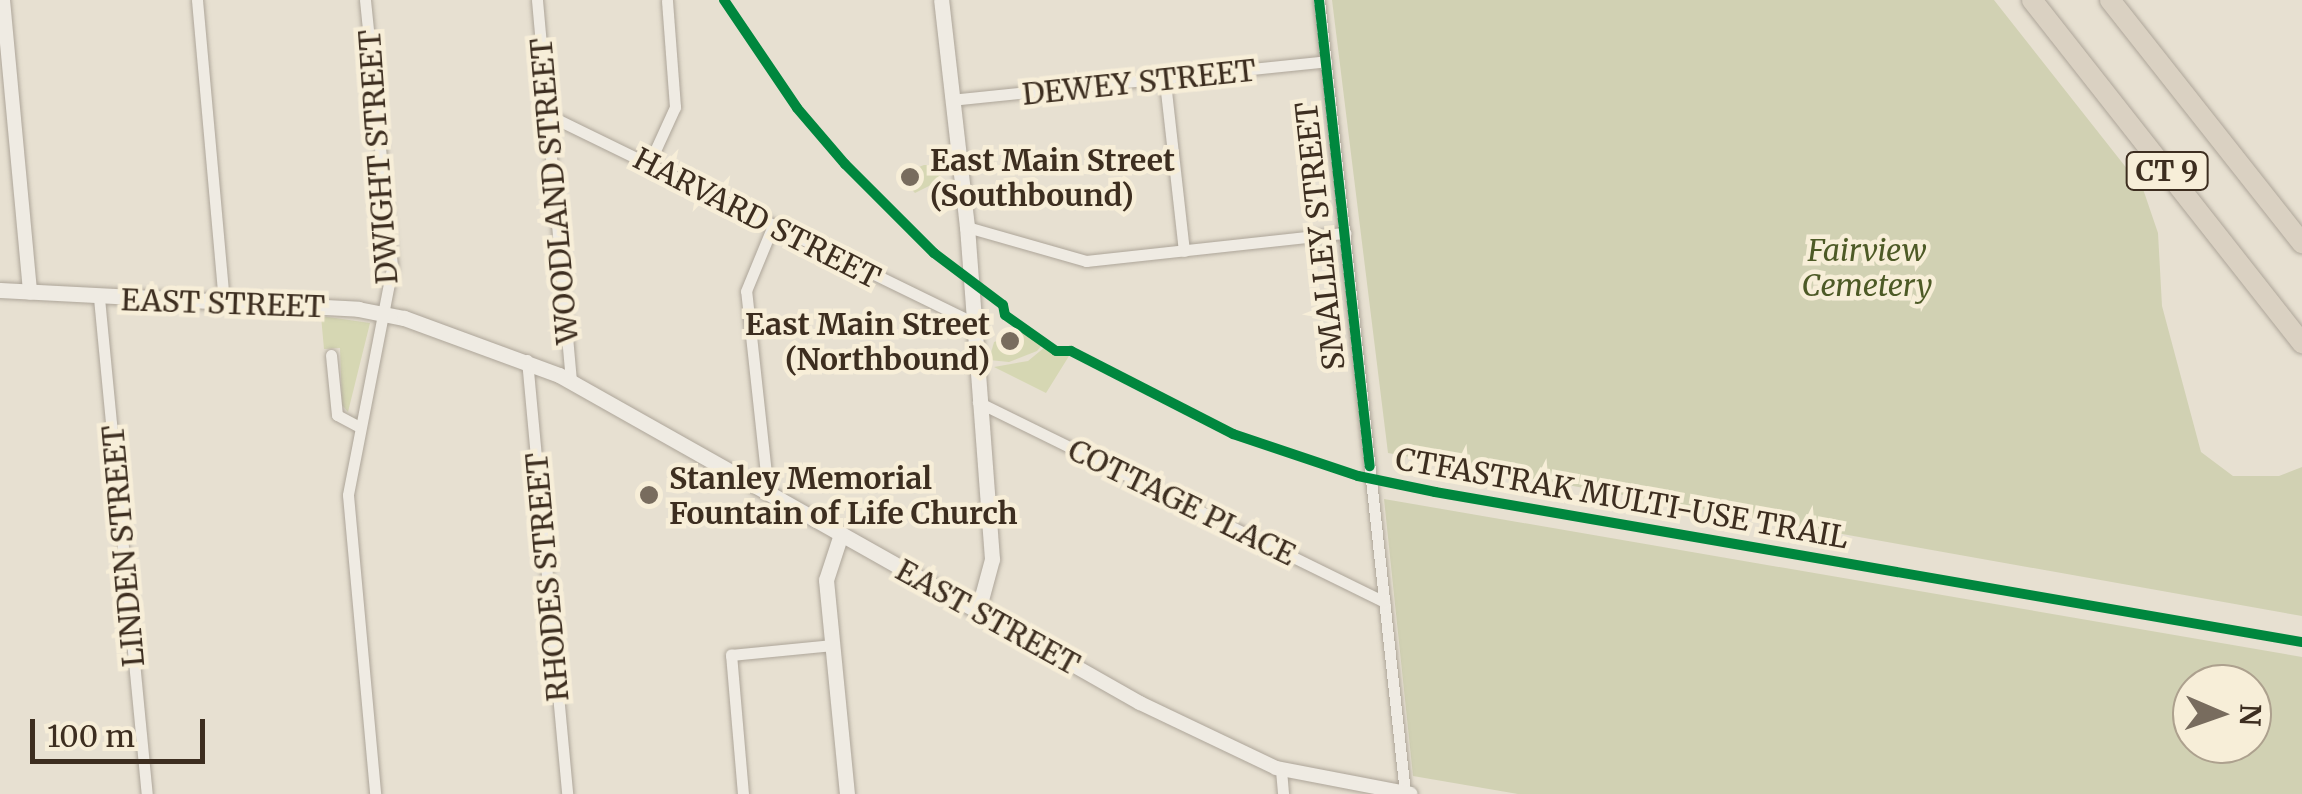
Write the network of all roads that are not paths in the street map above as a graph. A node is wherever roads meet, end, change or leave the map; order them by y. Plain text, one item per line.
1 (2, 0) edge
2 (196, 0) edge
3 (365, 0) edge
4 (537, 0) edge
5 (667, 0) edge
6 (941, 0) edge
7 (1320, 0) edge
8 (2032, 0) edge
9 (2110, 0) edge
10 (1326, 61) junction
11 (5, 70) edge
12 (1165, 82) junction
13 (951, 100) junction
14 (548, 115) junction
15 (649, 164) junction
16 (960, 190) junction
17 (968, 227) junction
18 (772, 228) junction
19 (1344, 233) junction
20 (2302, 243) edge
21 (1184, 251) junction
22 (0, 290) edge
23 (30, 293) junction
24 (99, 298) junction
25 (224, 303) junction
26 (384, 313) junction
27 (966, 319) junction
28 (973, 339) junction
29 (2302, 343) edge
30 (331, 354) dead end
31 (527, 360) junction
32 (571, 381) junction
33 (978, 402) junction
34 (358, 426) junction
35 (768, 492) junction
36 (841, 534) junction
37 (1385, 602) junction
38 (978, 611) junction
39 (832, 645) junction
40 (1280, 770) junction
41 (147, 794) edge
42 (376, 794) edge
43 (567, 794) edge
44 (743, 794) edge
45 (848, 794) edge
46 (1283, 794) edge
47 (1408, 794) edge

1 - 11 street
2 - 25 street
3 - 26 street, DWIGHT STREET
4 - 14 street, WOODLAND STREET
5 - 15 street
6 - 13 main road
7 - 10 street, SMALLEY STREET
8 - 29 highway, CT 9
9 - 20 highway, CT 9
10 - 12 street, DEWEY STREET
10 - 19 street, SMALLEY STREET
11 - 23 street
12 - 13 street, DEWEY STREET
12 - 21 street
13 - 16 main road
14 - 15 street, HARVARD STREET
14 - 32 street, WOODLAND STREET
15 - 18 street, HARVARD STREET
16 - 17 main road
16 - 27 main road
17 - 21 street
17 - 28 main road
18 - 27 street, HARVARD STREET
18 - 35 street
19 - 21 street
19 - 37 street, SMALLEY STREET
22 - 23 main road, EAST STREET
23 - 24 main road, EAST STREET
24 - 25 main road, EAST STREET
24 - 41 street, LINDEN STREET
25 - 26 main road, EAST STREET
26 - 31 main road, EAST STREET
26 - 34 street, DWIGHT STREET
27 - 28 main road
28 - 33 main road
30 - 34 street
31 - 32 main road, EAST STREET
31 - 43 street, RHODES STREET
32 - 35 main road, EAST STREET
33 - 37 street, COTTAGE PLACE
33 - 38 main road
34 - 42 street, DWIGHT STREET
35 - 36 main road, EAST STREET
36 - 38 main road, EAST STREET
36 - 39 main road
37 - 47 street, SMALLEY STREET
38 - 40 street, EAST STREET
39 - 44 street
39 - 45 main road
40 - 46 street
40 - 47 street, EAST STREET

